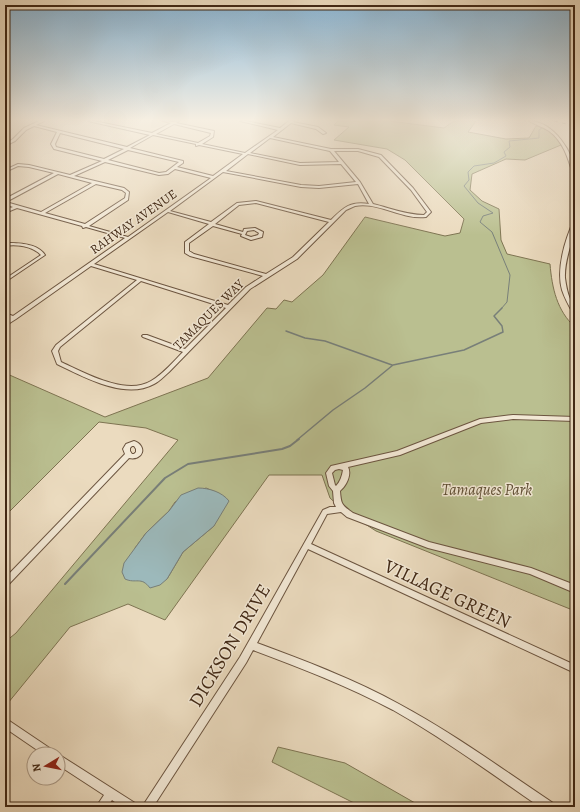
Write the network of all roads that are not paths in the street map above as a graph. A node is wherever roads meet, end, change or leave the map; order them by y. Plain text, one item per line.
1 (93, 159) edge
2 (109, 159) edge
3 (175, 159) edge
4 (240, 159) edge
5 (273, 159) edge
6 (339, 159) edge
7 (383, 159) edge
8 (569, 159) edge
9 (104, 162) junction
10 (343, 163) junction
11 (175, 168) junction
12 (5, 171) edge
13 (222, 171) junction
14 (57, 173) junction
15 (575, 174) edge
16 (71, 176) junction
17 (213, 178) junction
18 (96, 182) junction
19 (359, 183) junction
20 (5, 202) edge
21 (371, 204) junction
22 (16, 206) junction
23 (5, 212) edge
24 (167, 212) junction
25 (41, 214) junction
26 (575, 221) edge
27 (332, 222) junction
28 (212, 224) junction
29 (84, 227) junction
30 (243, 232) dead end
31 (128, 238) junction
32 (5, 245) edge
33 (567, 247) junction
34 (575, 249) edge
35 (90, 264) junction
36 (267, 276) junction
37 (142, 279) junction
38 (5, 281) edge
39 (229, 307) junction
40 (575, 312) edge
41 (5, 315) edge
42 (14, 318) junction
43 (5, 324) edge
44 (145, 336) dead end
45 (186, 351) junction
46 (575, 419) edge
47 (128, 455) dead end
48 (340, 467) junction
49 (336, 490) junction
50 (342, 509) junction
51 (308, 546) junction
52 (5, 583) edge
53 (575, 589) edge
54 (251, 645) junction
55 (575, 669) edge
56 (5, 722) edge
57 (40, 746) edge
58 (66, 764) edge
59 (110, 794) junction
60 (102, 807) edge
61 (131, 807) edge
62 (147, 807) edge
63 (549, 807) edge

1 - 9 street
2 - 9 street
3 - 11 street
4 - 13 street, RAHWAY AVENUE
5 - 10 street
6 - 10 street
7 - 21 street, TAMAQUES WAY
8 - 15 street
9 - 11 street
9 - 16 street
10 - 19 street
11 - 17 street
12 - 14 street
13 - 17 street, RAHWAY AVENUE
13 - 19 street
14 - 16 street
14 - 20 street
16 - 18 street
17 - 24 street, RAHWAY AVENUE
18 - 25 street
18 - 29 street
19 - 21 street
20 - 22 street
21 - 27 street, TAMAQUES WAY
22 - 23 street
22 - 25 street
24 - 28 street
24 - 31 street, RAHWAY AVENUE
25 - 29 street
26 - 33 street
27 - 28 street
27 - 36 street, TAMAQUES WAY
28 - 30 street
28 - 36 street
29 - 31 street
31 - 35 street, RAHWAY AVENUE
32 - 38 street
33 - 34 street
33 - 40 street
35 - 37 street
35 - 42 street, RAHWAY AVENUE
36 - 39 street, TAMAQUES WAY
37 - 39 street
37 - 45 street, TAMAQUES WAY
39 - 45 street, TAMAQUES WAY
41 - 42 street
42 - 43 street, RAHWAY AVENUE
44 - 45 street
46 - 48 street
47 - 52 street
48 - 49 street
48 - 49 street
49 - 50 street
50 - 51 street, DICKSON DRIVE
50 - 53 street
51 - 54 street, DICKSON DRIVE
51 - 55 street, VILLAGE GREEN
54 - 62 street, DICKSON DRIVE
54 - 63 street
56 - 57 street
58 - 59 street
59 - 60 street
59 - 61 street

